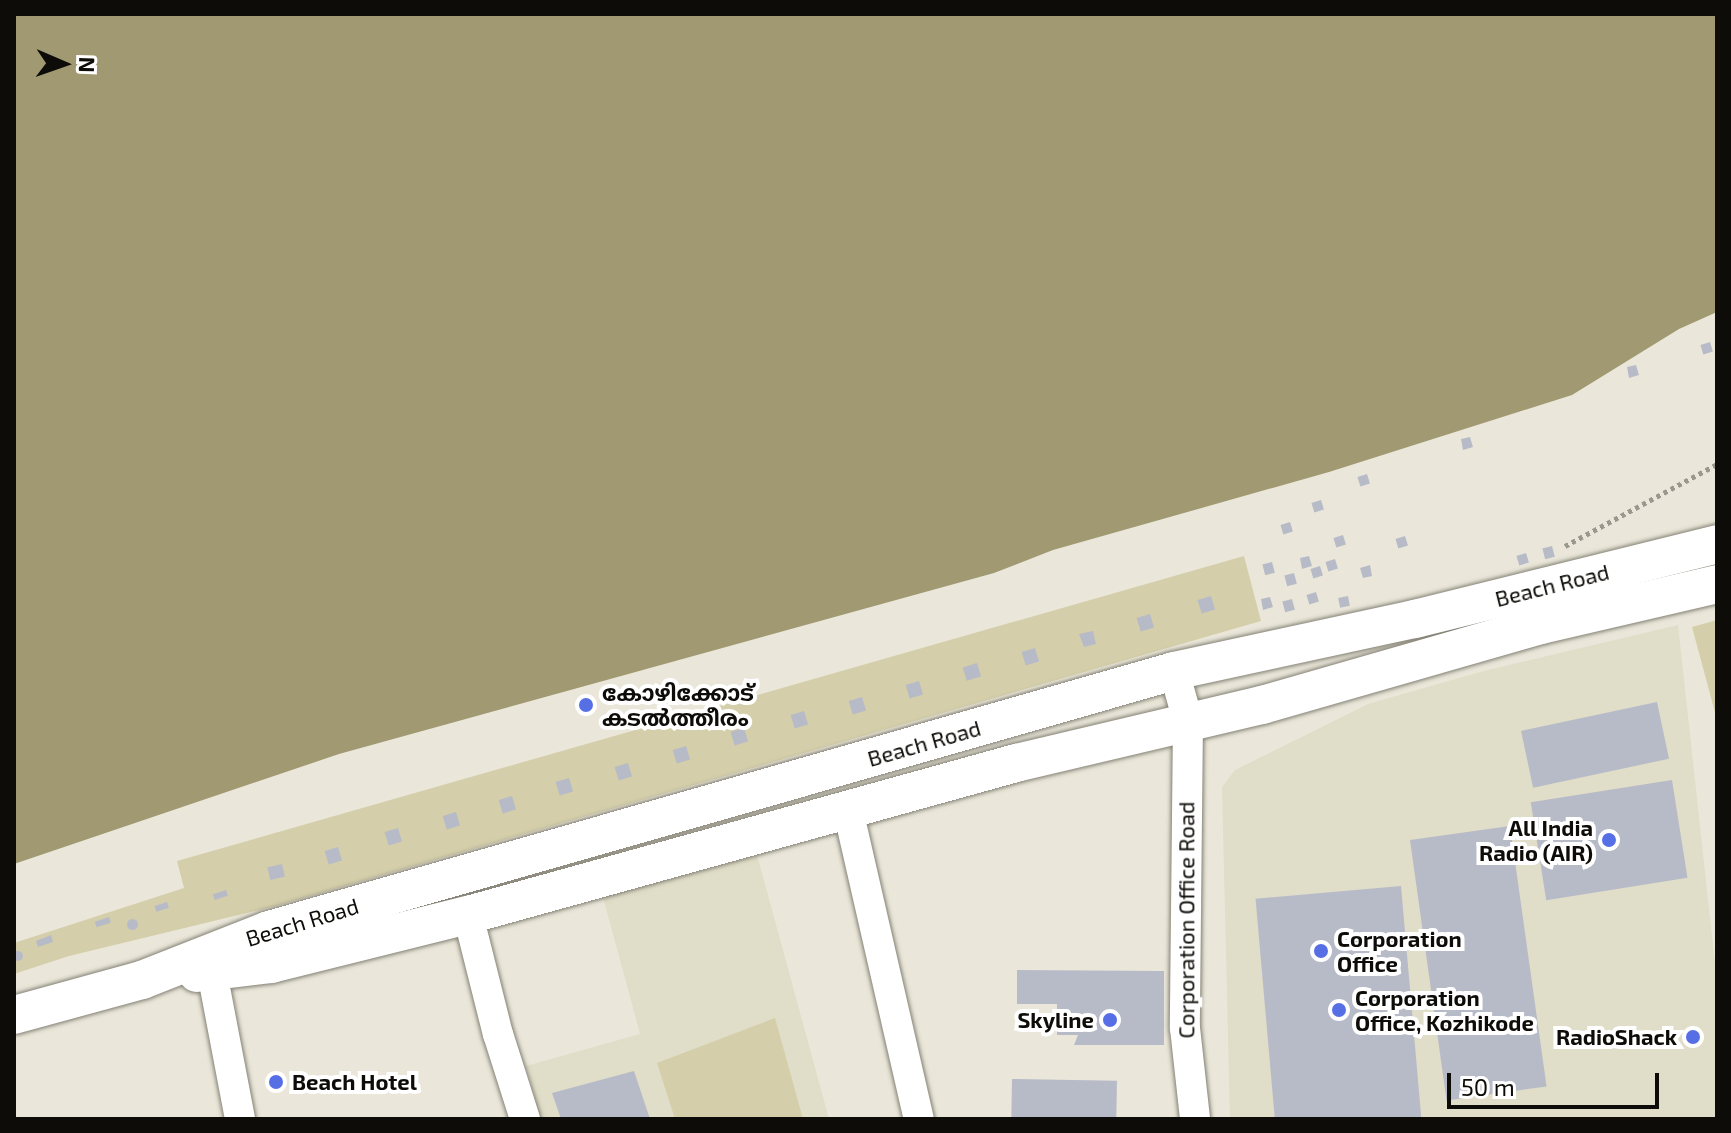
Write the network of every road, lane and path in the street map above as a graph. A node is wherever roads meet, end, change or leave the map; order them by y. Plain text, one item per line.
1 (1717, 464) edge
2 (1717, 544) edge
3 (1550, 550) dead end
4 (1717, 584) edge
5 (1174, 671) junction
6 (1188, 721) junction
7 (848, 810) junction
8 (468, 915) junction
9 (212, 972) junction
10 (142, 980) junction
11 (14, 1015) edge
12 (240, 1119) edge
13 (525, 1119) edge
14 (919, 1119) edge
15 (1195, 1119) edge

1 - 3 path
2 - 5 main road, Beach Road
4 - 6 main road, Beach Road
5 - 6 street, Corporation Office Road
5 - 10 main road, Beach Road
6 - 7 main road, Beach Road
6 - 15 street, Corporation Office Road
7 - 8 main road, Beach Road
7 - 14 street
8 - 9 main road, Beach Road
8 - 13 street
9 - 10 main road, Beach Road
9 - 12 street
10 - 11 main road, Beach Road

